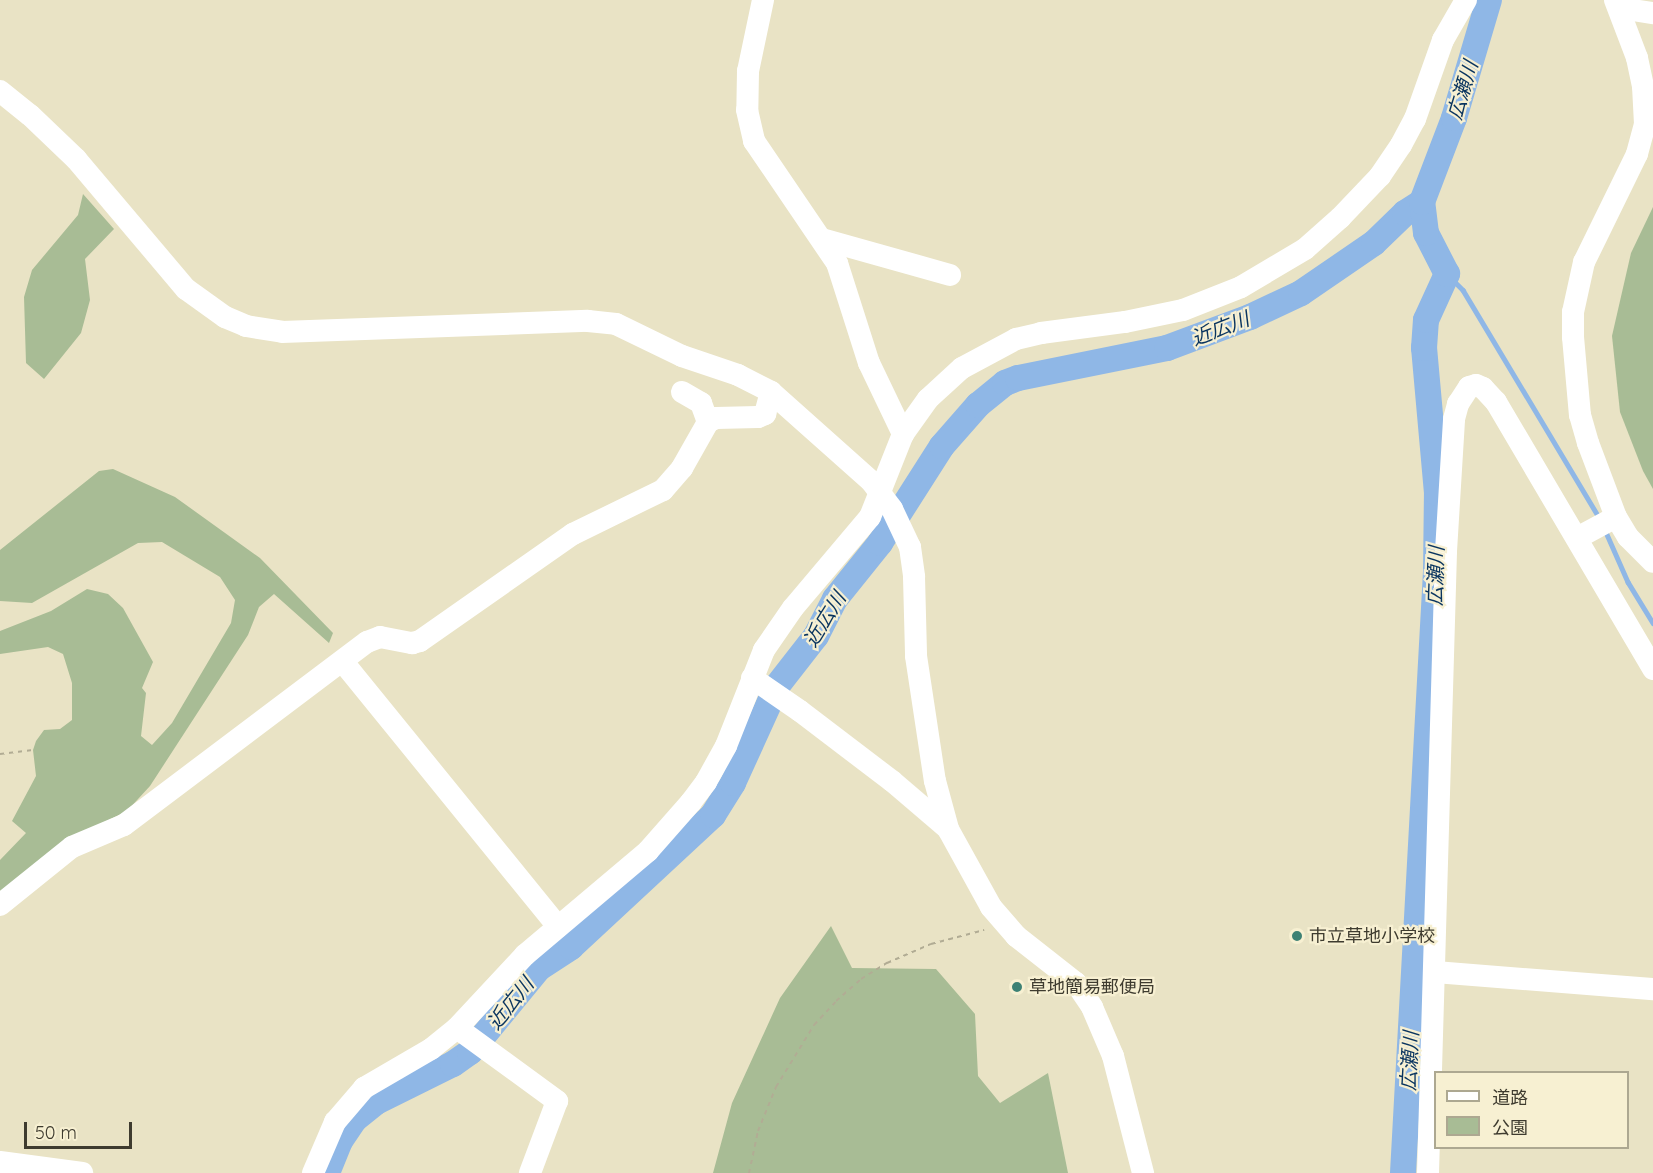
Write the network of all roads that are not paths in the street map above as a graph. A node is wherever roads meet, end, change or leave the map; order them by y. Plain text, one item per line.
1 (763, 0) edge
2 (1466, 0) edge
3 (1617, 4) edge
4 (1653, 13) edge
5 (0, 91) edge
6 (822, 239) junction
7 (950, 275) dead end
8 (682, 392) dead end
9 (771, 392) junction
10 (708, 422) junction
11 (903, 434) junction
12 (881, 492) junction
13 (1616, 517) junction
14 (1577, 538) junction
15 (1653, 562) edge
16 (343, 662) junction
17 (1653, 669) edge
18 (758, 682) junction
19 (948, 829) junction
20 (0, 905) edge
21 (558, 927) junction
22 (1435, 972) junction
23 (1653, 989) edge
24 (462, 1032) junction
25 (0, 1162) edge
26 (82, 1173) edge
27 (313, 1173) edge
28 (530, 1173) edge
29 (1143, 1173) edge
30 (1428, 1173) edge

1 - 6 street
2 - 11 street
3 - 4 street
3 - 13 street
5 - 9 street
6 - 7 street
6 - 11 street
8 - 10 street
9 - 10 street
9 - 12 street
10 - 16 street
11 - 12 street
12 - 18 street
12 - 19 street
13 - 14 street
13 - 15 street
14 - 17 street
14 - 22 street
16 - 20 street
16 - 21 street
18 - 19 street
18 - 21 street
19 - 29 street
21 - 24 street
22 - 23 street
22 - 30 street
24 - 27 street
24 - 28 street
25 - 26 street

